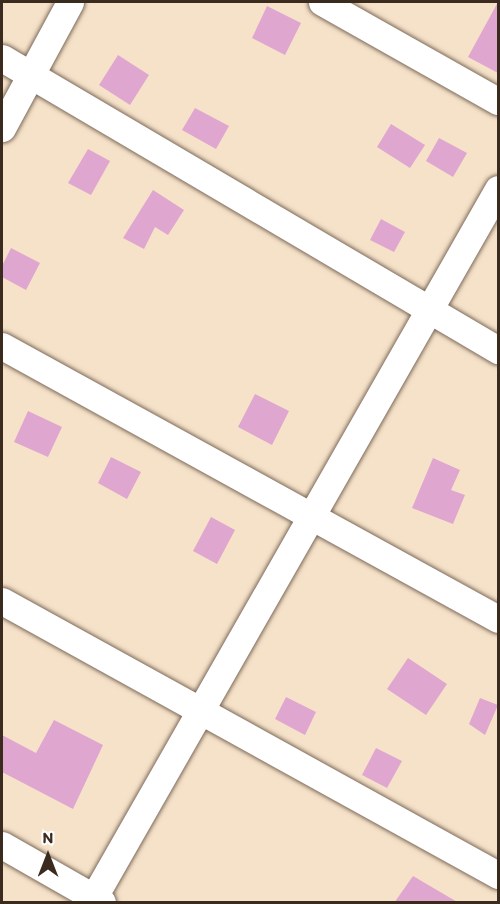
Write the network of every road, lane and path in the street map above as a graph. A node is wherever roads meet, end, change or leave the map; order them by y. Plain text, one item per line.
1 (70, 2) edge
2 (322, 2) edge
3 (2, 58) edge
4 (31, 74) junction
5 (498, 101) edge
6 (2, 128) edge
7 (498, 189) edge
8 (431, 311) junction
9 (2, 346) edge
10 (498, 350) edge
11 (310, 517) junction
12 (2, 601) edge
13 (498, 619) edge
14 (202, 712) junction
15 (2, 845) edge
16 (498, 875) edge
17 (96, 901) edge

1 - 4 street
2 - 5 street
3 - 4 street
4 - 6 street
4 - 8 street
7 - 8 street
8 - 10 street
8 - 11 street
9 - 11 street
11 - 13 street
11 - 14 street
12 - 14 street
14 - 16 street
14 - 17 street
15 - 17 street

